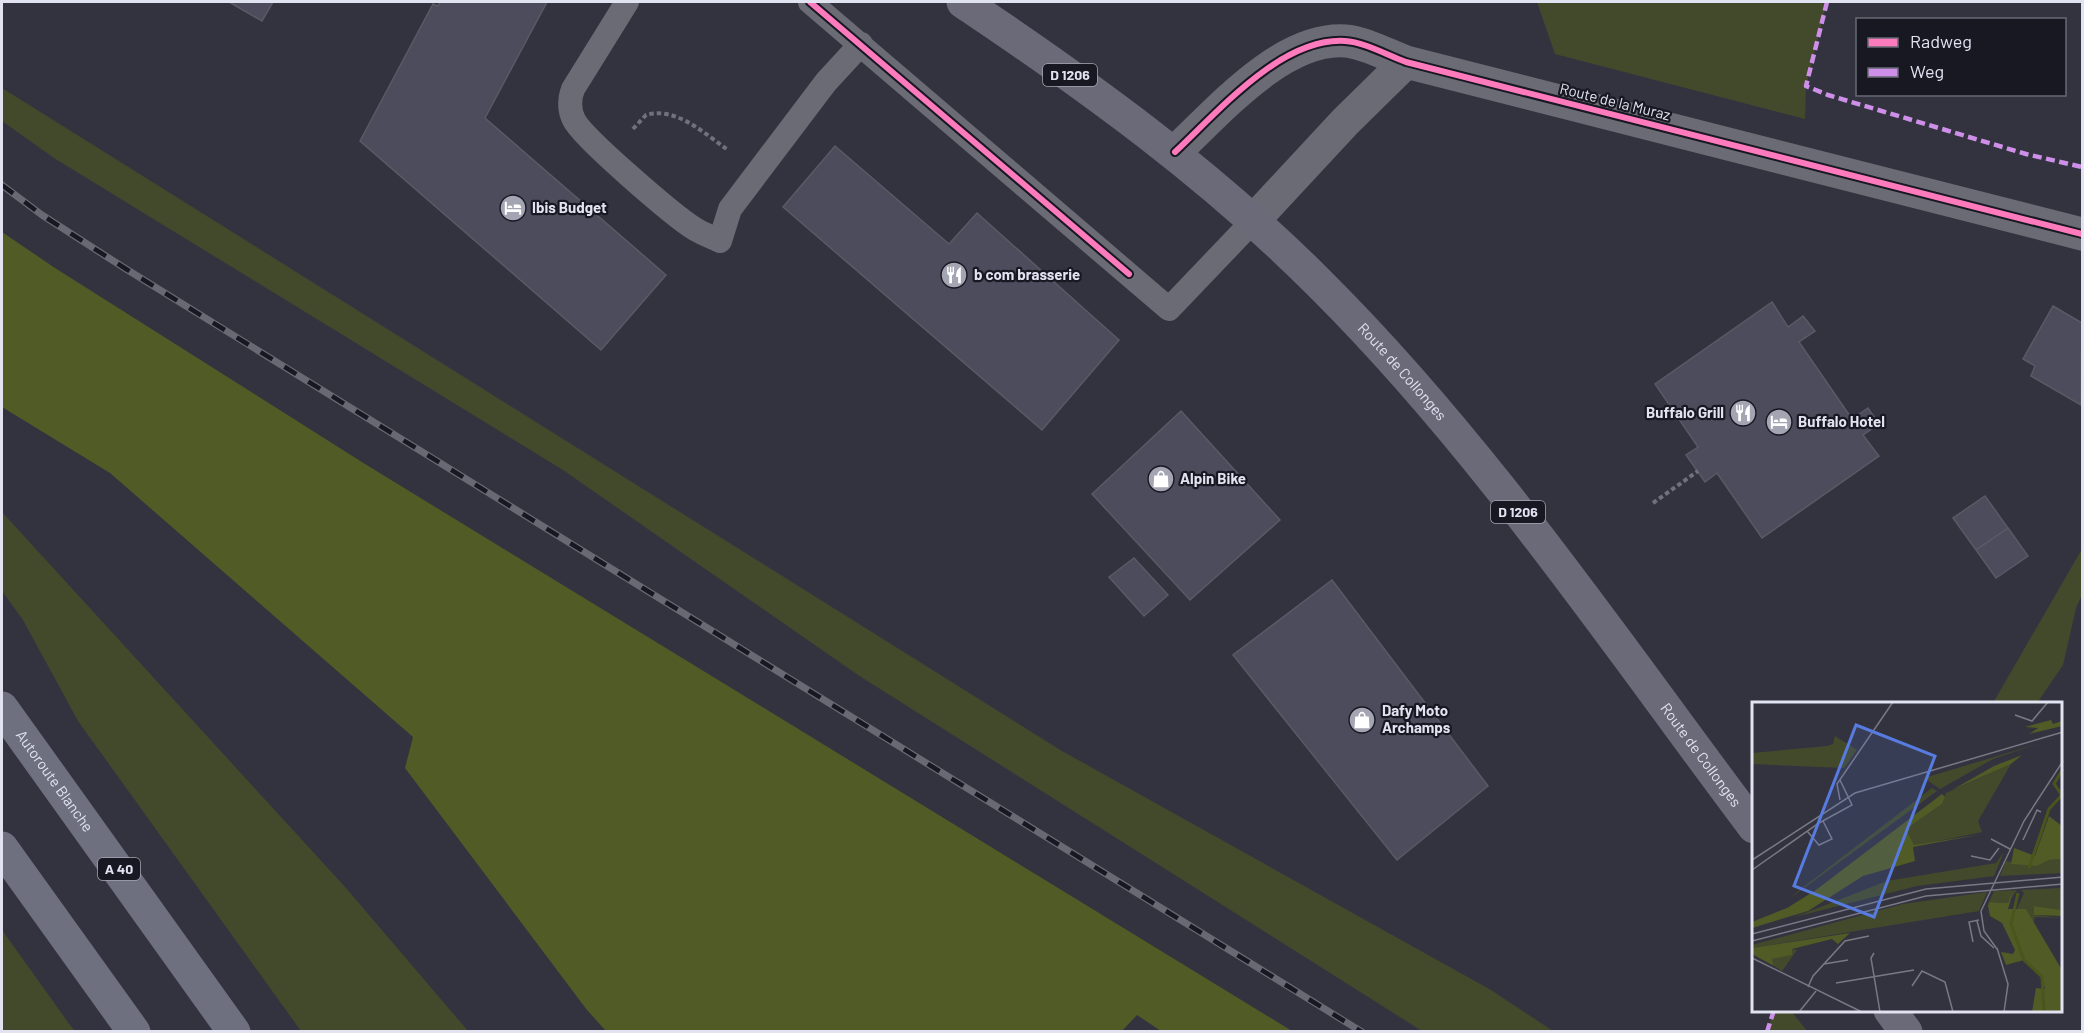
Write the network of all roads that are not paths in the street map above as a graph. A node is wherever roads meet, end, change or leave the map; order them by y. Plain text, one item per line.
1 (627, 2) edge
2 (810, 2) edge
3 (963, 2) edge
4 (861, 44) junction
5 (1406, 62) junction
6 (1174, 152) junction
7 (1254, 220) junction
8 (2082, 234) edge
9 (2, 708) edge
10 (1752, 824) edge
11 (2, 848) edge
12 (1891, 1012) edge
13 (134, 1032) edge
14 (234, 1032) edge
15 (1906, 1032) edge

1 - 4 lane
2 - 4 lane
3 - 6 main road, Route de Collonges / D 1206
4 - 7 lane
5 - 6 street, Route de la Muraz
5 - 7 street
5 - 8 street, Route de la Muraz
6 - 7 main road, Route de Collonges / D 1206
7 - 10 main road, Route de Collonges / D 1206
9 - 14 highway, Autoroute Blanche / A 40
11 - 13 highway
12 - 15 main road

